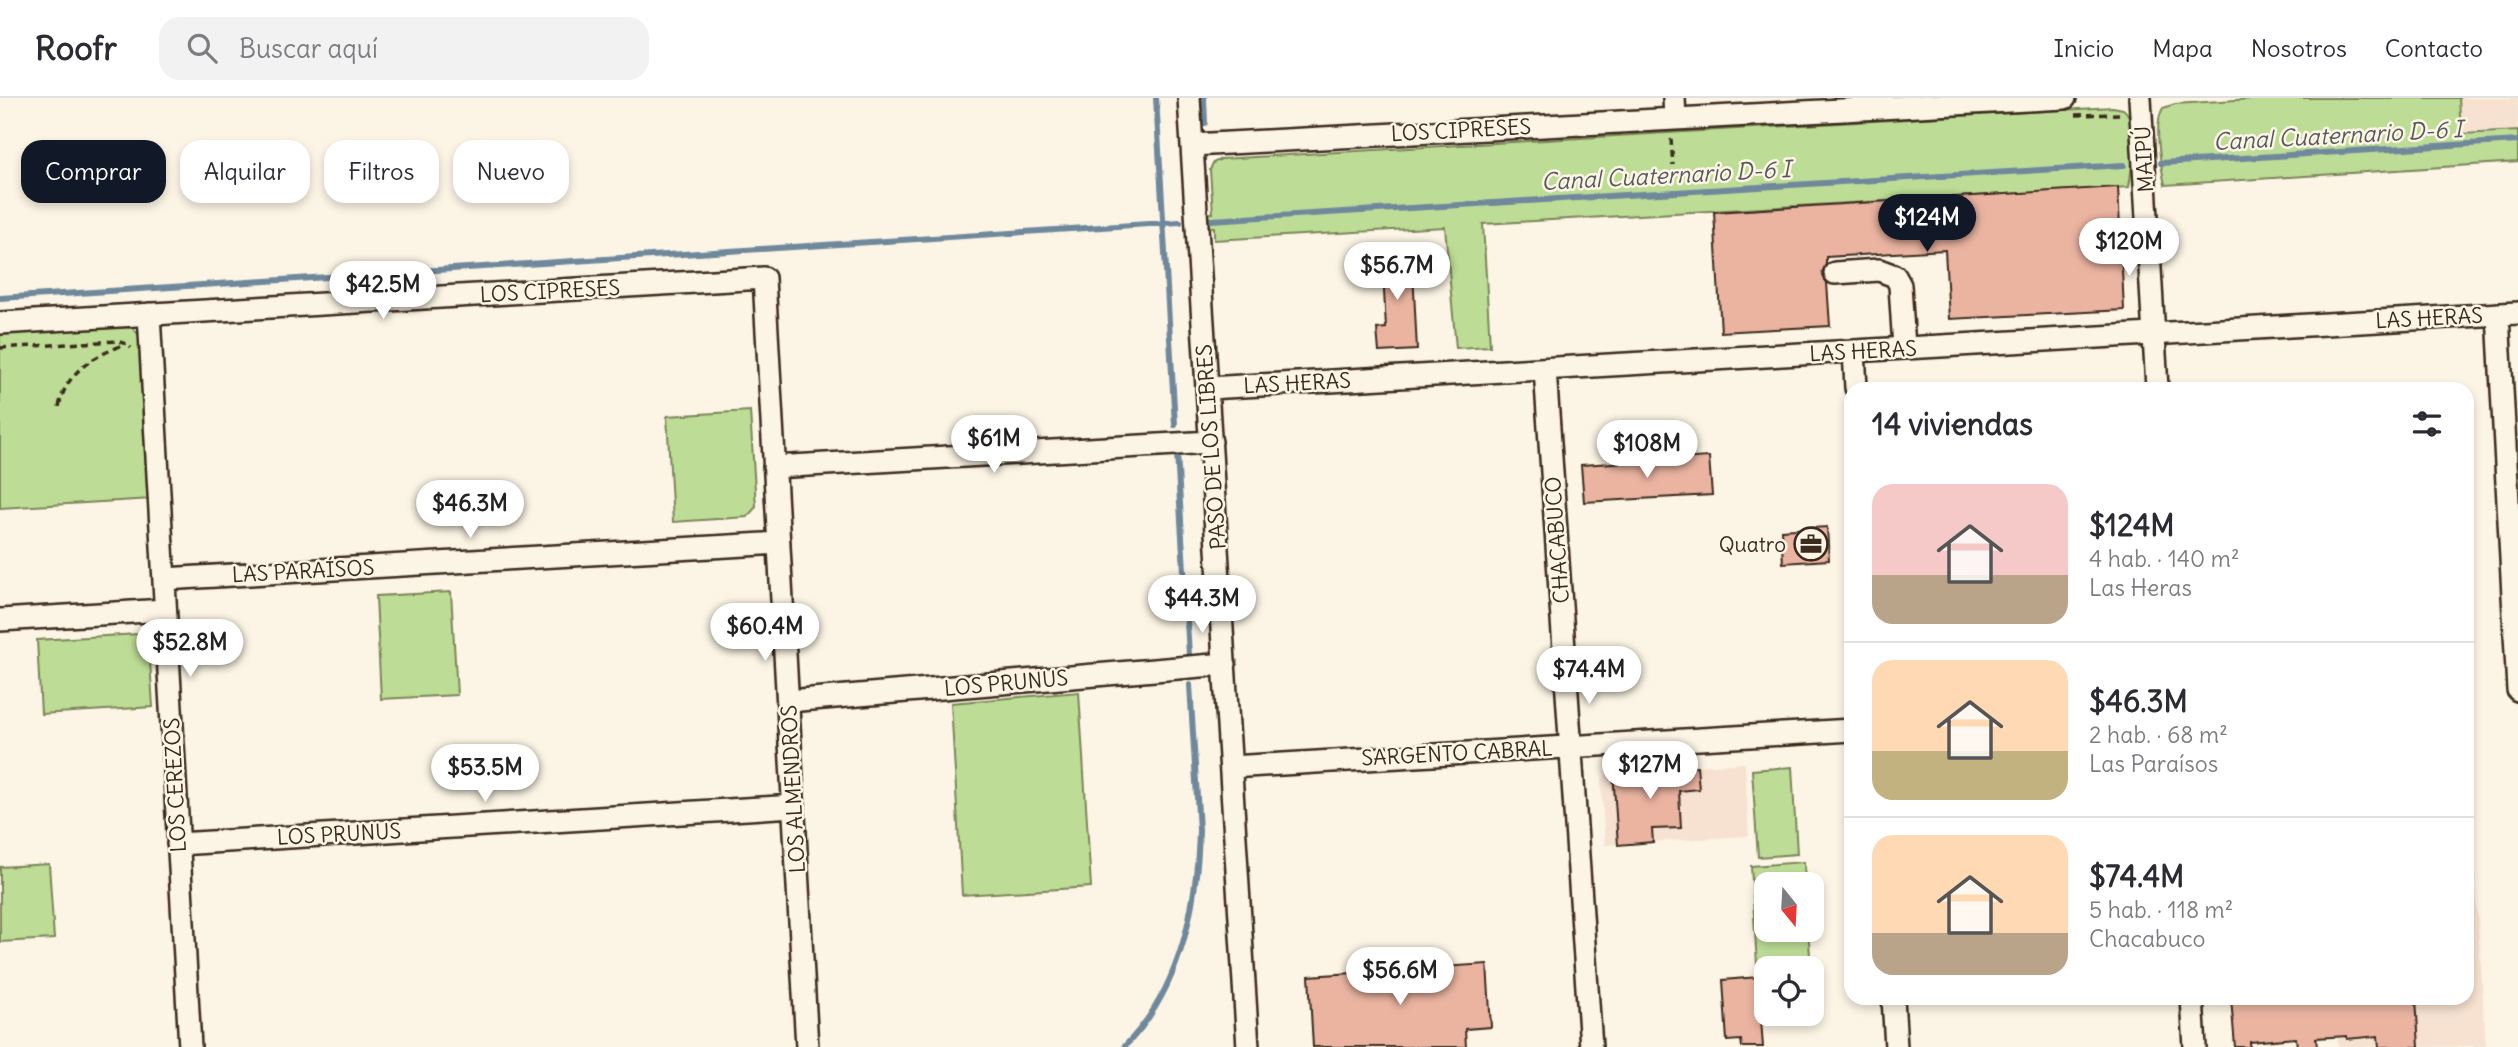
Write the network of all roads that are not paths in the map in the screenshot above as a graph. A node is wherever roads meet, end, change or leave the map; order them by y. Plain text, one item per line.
1 (1189, 98) edge
2 (2065, 98) edge
3 (2140, 98) edge
4 (1674, 118) edge
5 (1192, 145) junction
6 (1835, 273) dead end
7 (764, 278) joint
8 (149, 314) junction
9 (2508, 314) edge
10 (0, 323) edge
11 (2154, 334) junction
12 (1904, 348) junction
13 (1854, 351) junction
14 (1545, 369) junction
15 (1856, 382) edge
16 (2157, 382) edge
17 (1208, 388) junction
18 (1211, 442) junction
19 (774, 467) junction
20 (779, 542) junction
21 (164, 579) junction
22 (165, 610) junction
23 (0, 620) edge
24 (1224, 664) junction
25 (2518, 690) edge
26 (788, 701) junction
27 (1844, 730) edge
28 (1571, 747) junction
29 (1231, 767) junction
30 (794, 806) junction
31 (178, 844) junction
32 (1893, 1005) edge
33 (2192, 1005) edge
34 (190, 1047) edge
35 (807, 1047) edge
36 (1248, 1047) edge
37 (1591, 1047) edge
38 (1896, 1047) edge
39 (2195, 1047) edge

1 - 5 street, PASO DE LOS LIBRES
2 - 4 street, LOS CIPRESES
3 - 11 street, MAIPÚ
4 - 5 street, LOS CIPRESES
5 - 17 street, PASO DE LOS LIBRES
6 - 12 street
7 - 8 street, LOS CIPRESES
7 - 19 street, LOS ALMENDROS
8 - 10 street, LOS CIPRESES
8 - 21 street, LOS CEREZOS
9 - 11 street, LAS HERAS
9 - 25 street
11 - 12 street, LAS HERAS
11 - 16 street, MAIPÚ
12 - 13 street, LAS HERAS
13 - 14 street, LAS HERAS
13 - 15 street
14 - 17 street, LAS HERAS
14 - 28 street, CHACABUCO
17 - 18 street, PASO DE LOS LIBRES
18 - 19 street
18 - 24 street, PASO DE LOS LIBRES
19 - 20 street, LOS ALMENDROS
20 - 21 street, LAS PARAÍSOS
20 - 26 street, LOS ALMENDROS
21 - 22 street, LOS CEREZOS
22 - 23 street
22 - 31 street, LOS CEREZOS
24 - 26 street, LOS PRUNUS
24 - 29 street, PASO DE LOS LIBRES
26 - 30 street, LOS ALMENDROS
27 - 28 street, SARGENTO CABRAL
28 - 29 street, SARGENTO CABRAL
28 - 37 street, CHACABUCO
29 - 36 street, PASO DE LOS LIBRES
30 - 31 street, LOS PRUNUS
30 - 35 street, LOS ALMENDROS
31 - 34 street, LOS CEREZOS
32 - 38 street
33 - 39 street

